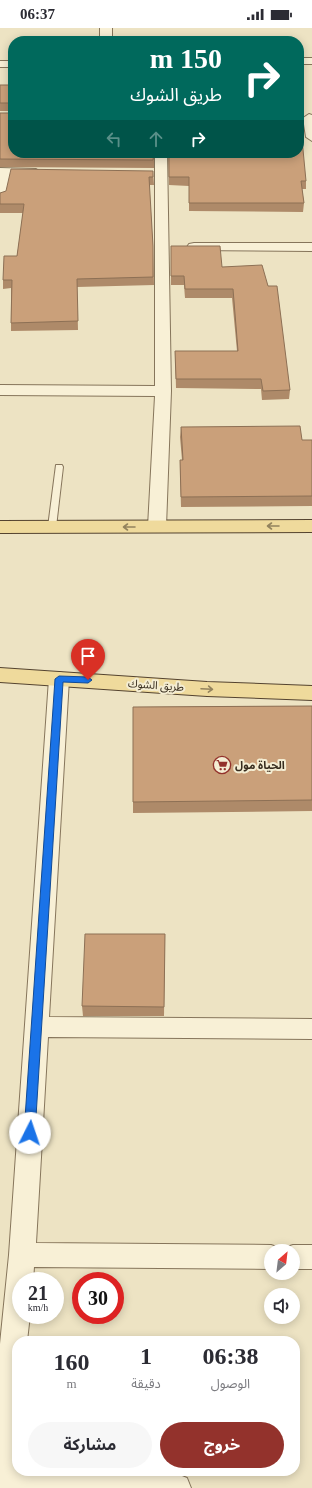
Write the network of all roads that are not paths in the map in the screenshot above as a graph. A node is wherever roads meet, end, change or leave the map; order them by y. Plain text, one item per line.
1 (307, 118) edge
2 (312, 137) edge
3 (161, 158) edge
4 (2, 172) edge
5 (51, 173) edge
6 (145, 174) edge
7 (161, 174) junction
8 (0, 196) edge
9 (162, 247) junction
10 (312, 247) edge
11 (0, 390) edge
12 (163, 391) junction
13 (60, 467) dead end
14 (312, 526) edge
15 (0, 527) edge
16 (52, 527) junction
17 (157, 527) junction
18 (0, 675) edge
19 (59, 679) junction
20 (312, 692) edge
21 (37, 1027) junction
22 (312, 1029) edge
23 (22, 1255) junction
24 (264, 1257) edge
25 (300, 1257) edge
26 (312, 1258) edge
27 (15, 1336) edge
28 (12, 1363) edge
29 (1, 1482) edge
30 (177, 1488) edge

1 - 2 street
3 - 7 street
4 - 5 street
4 - 8 street
6 - 7 street
7 - 9 street
9 - 10 street
9 - 12 street
11 - 12 street
12 - 17 street
13 - 16 lane
14 -> 17 main road
15 - 16 main road
17 -> 16 main road
18 - 19 main road, طريق الشوك
19 -> 20 main road, طريق الشوك
19 - 21 street
21 - 22 street
21 - 23 street
23 - 24 street
23 - 27 street
25 - 26 street
28 - 29 street
29 - 30 street

